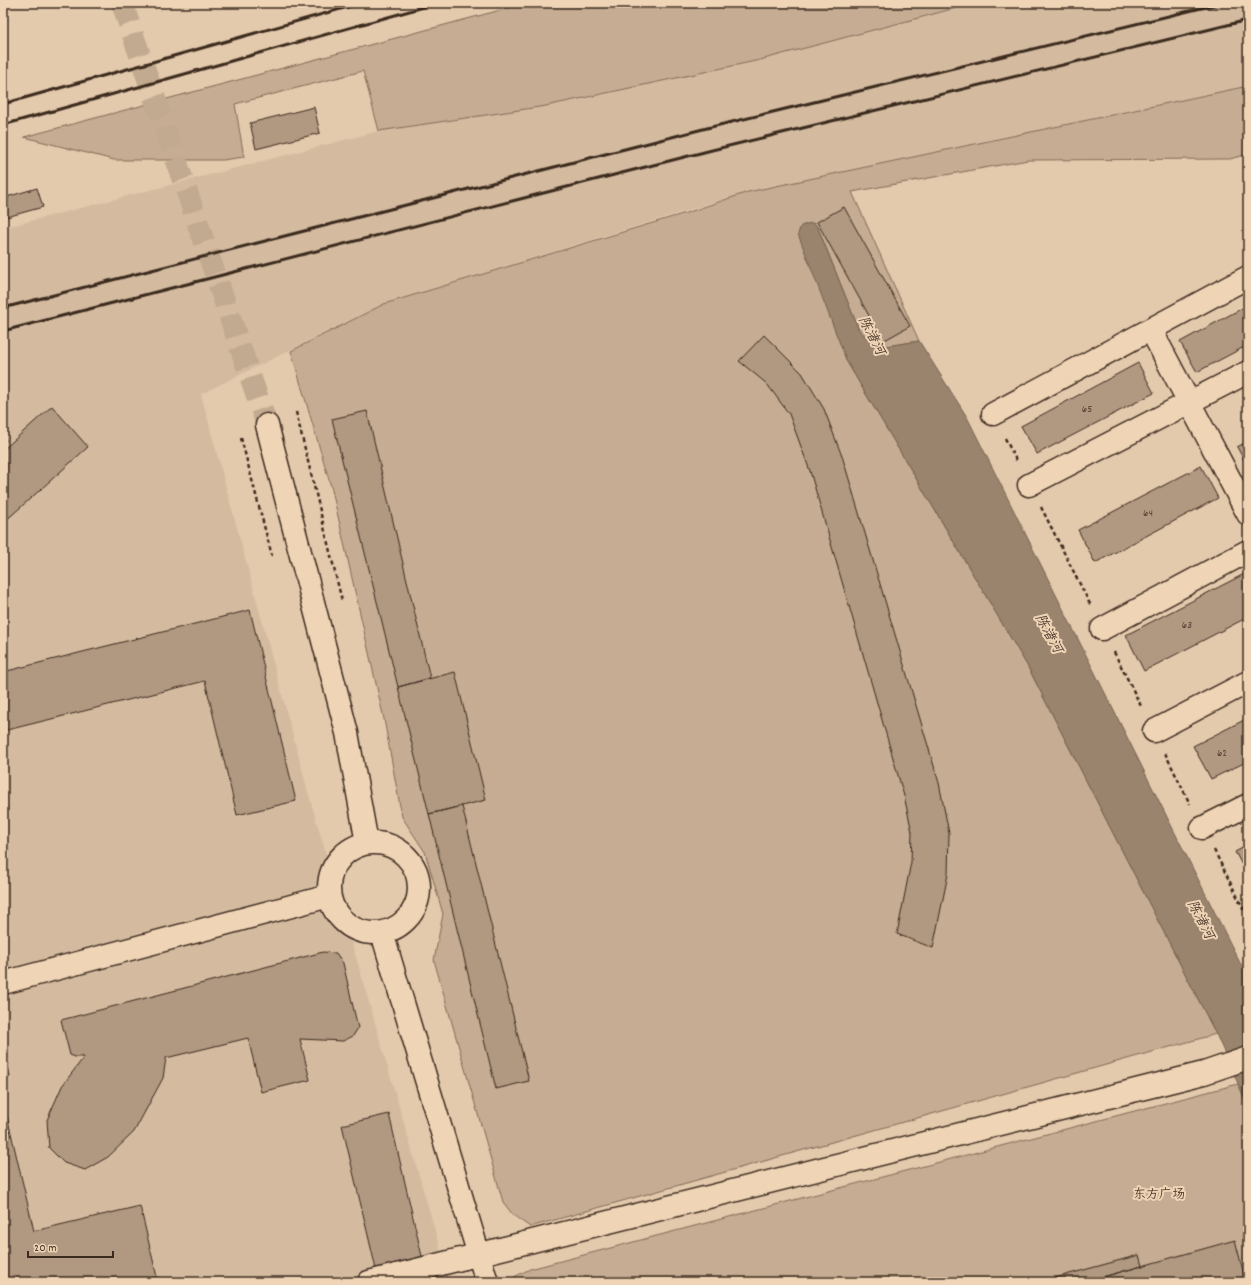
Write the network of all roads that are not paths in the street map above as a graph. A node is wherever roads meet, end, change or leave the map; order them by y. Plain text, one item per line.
1 (1248, 277) edge
2 (1152, 330) junction
3 (1248, 372) edge
4 (1190, 403) junction
5 (993, 414) road end
6 (267, 425) tunnel mouth
7 (1029, 485) road end
8 (1248, 514) edge
9 (1248, 551) edge
10 (1102, 629) road end
11 (1248, 682) edge
12 (1154, 731) road end
13 (1248, 805) edge
14 (1202, 828) road end
15 (367, 843) junction
16 (329, 896) junction
17 (382, 933) junction
18 (3, 983) edge
19 (1248, 1058) edge
20 (480, 1255) junction
21 (369, 1282) edge
22 (487, 1282) edge

1 - 2 street
2 - 4 street
2 - 5 street
3 - 4 street
4 - 7 street
4 - 8 street
6 - 15 street
9 - 10 street
11 - 12 street
13 - 14 street
15 - 16 street
15 - 17 street
16 - 17 street
16 - 18 street
17 - 20 street
19 - 20 street
20 - 21 street
20 - 22 street

